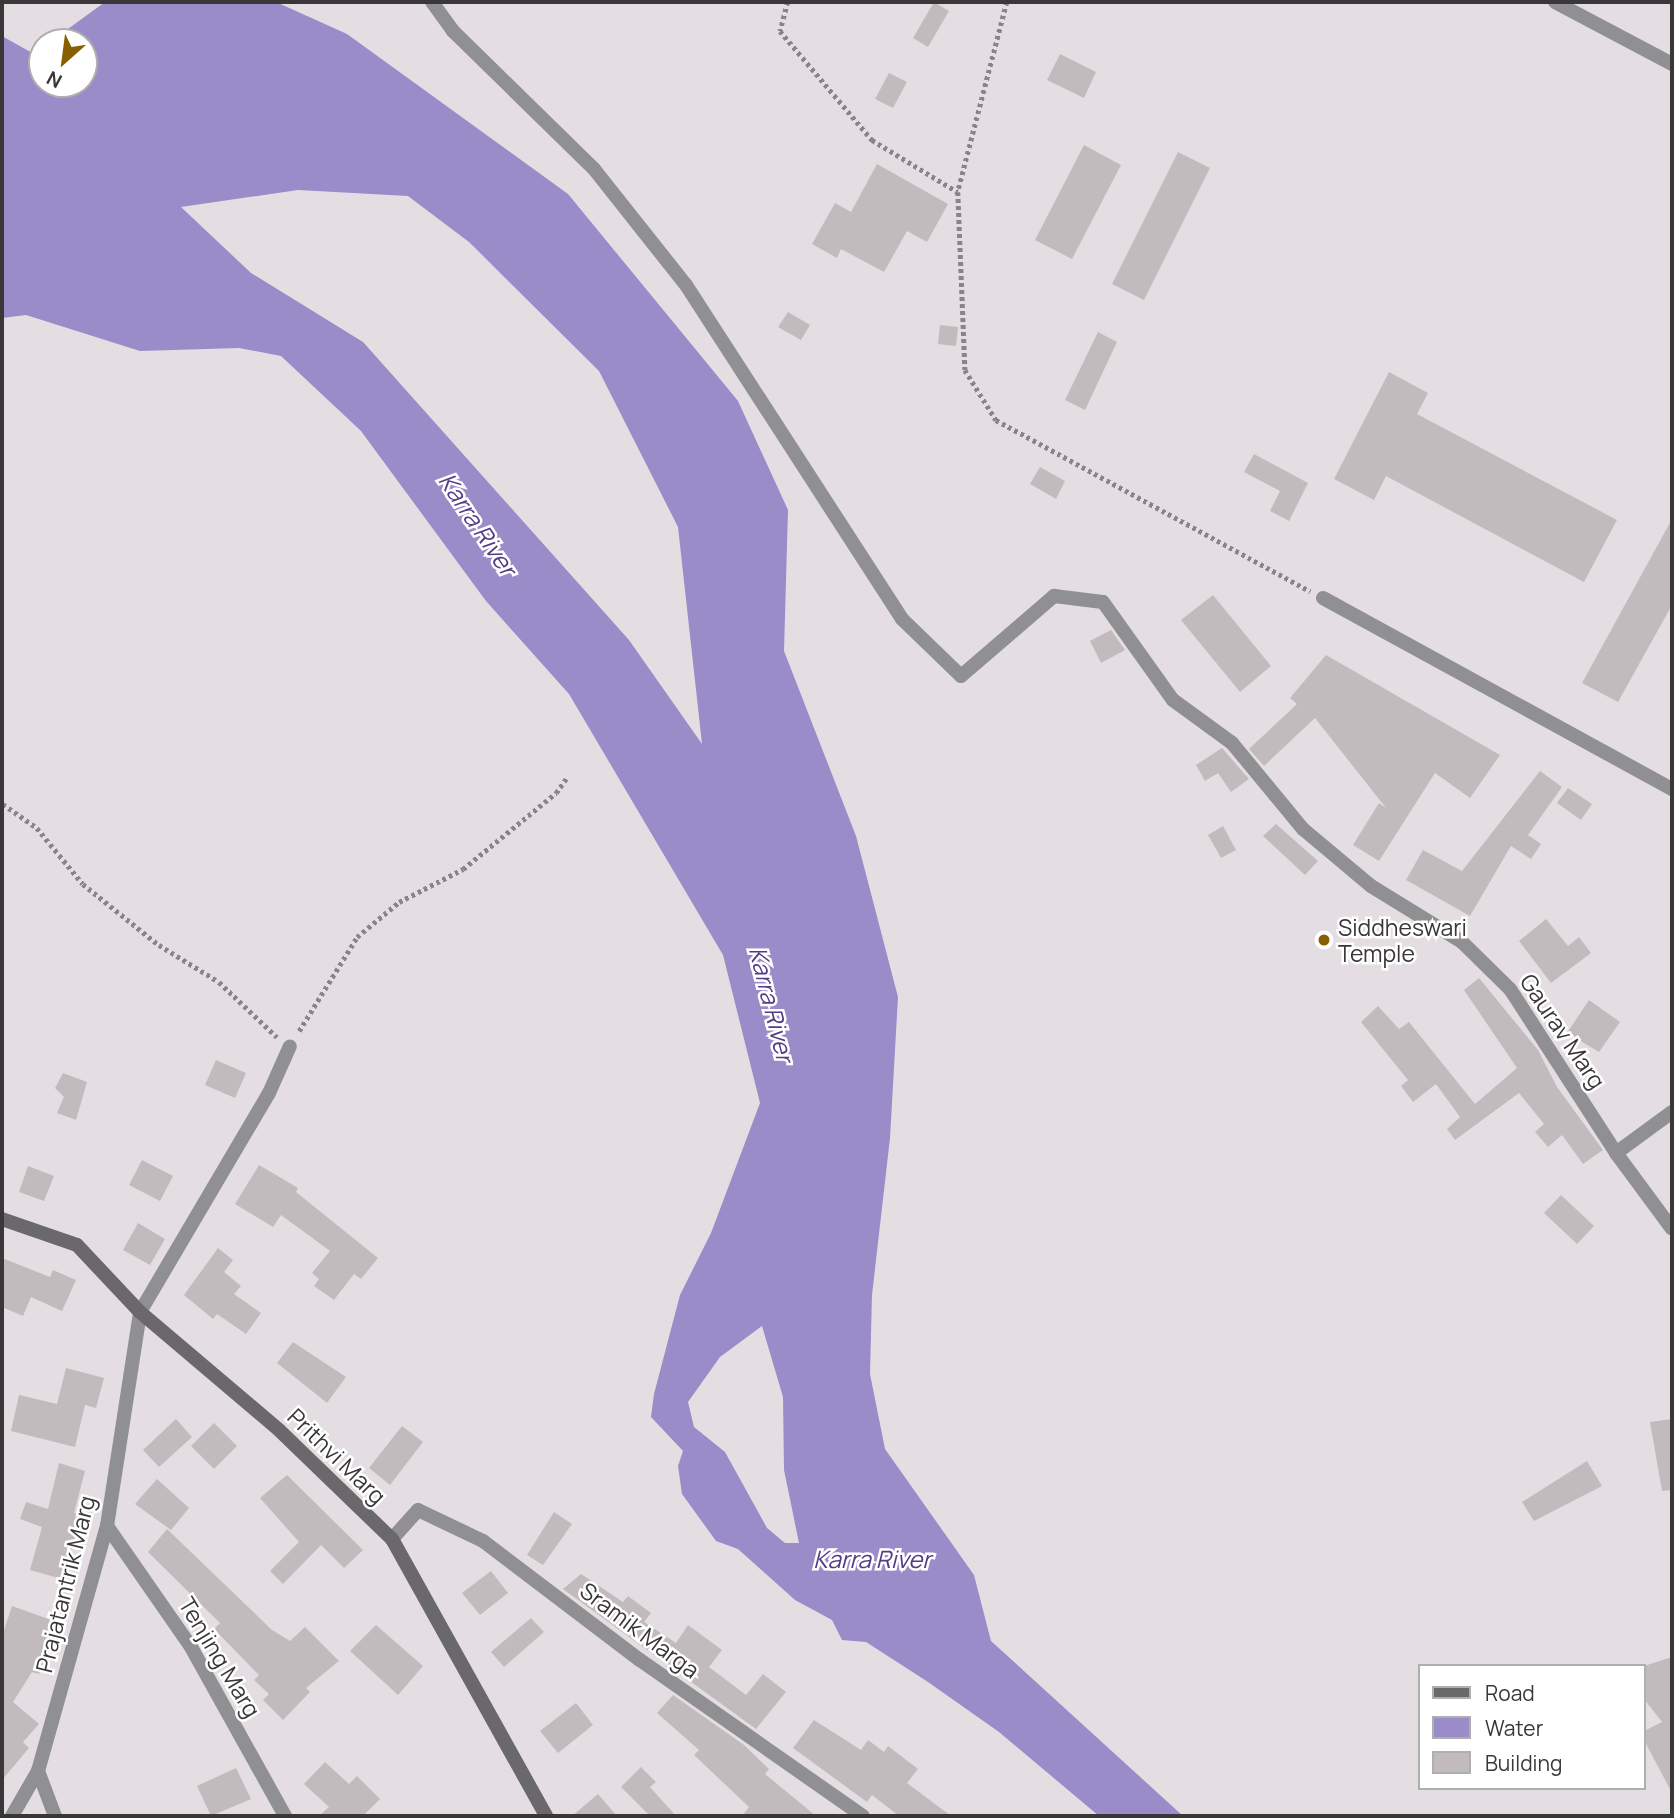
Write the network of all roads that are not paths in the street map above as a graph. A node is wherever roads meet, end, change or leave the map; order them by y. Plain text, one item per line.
1 (432, 2) edge
2 (1555, 2) edge
3 (1672, 64) edge
4 (1323, 598) road end
5 (1672, 789) edge
6 (290, 1046) road end
7 (1672, 1112) edge
8 (1616, 1153) junction
9 (2, 1219) edge
10 (1672, 1229) edge
11 (140, 1312) junction
12 (107, 1526) junction
13 (392, 1539) junction
14 (38, 1771) junction
15 (12, 1816) edge
16 (55, 1816) edge
17 (285, 1816) edge
18 (546, 1816) edge
19 (863, 1816) edge

1 - 8 street, Gaurav Marg
2 - 3 street
4 - 5 street
6 - 11 street
7 - 8 street
8 - 10 street, Gaurav Marg
9 - 11 street, Prithvi Marg
11 - 12 street, Prajatantrik Marg
11 - 13 street, Prithvi Marg
12 - 14 street, Prajatantrik Marg
12 - 17 street, Tenjing Marg
13 - 18 street, Prithvi Marg
13 - 19 street, Sramik Marga
14 - 15 street, Prajatantrik Marg
14 - 16 street

